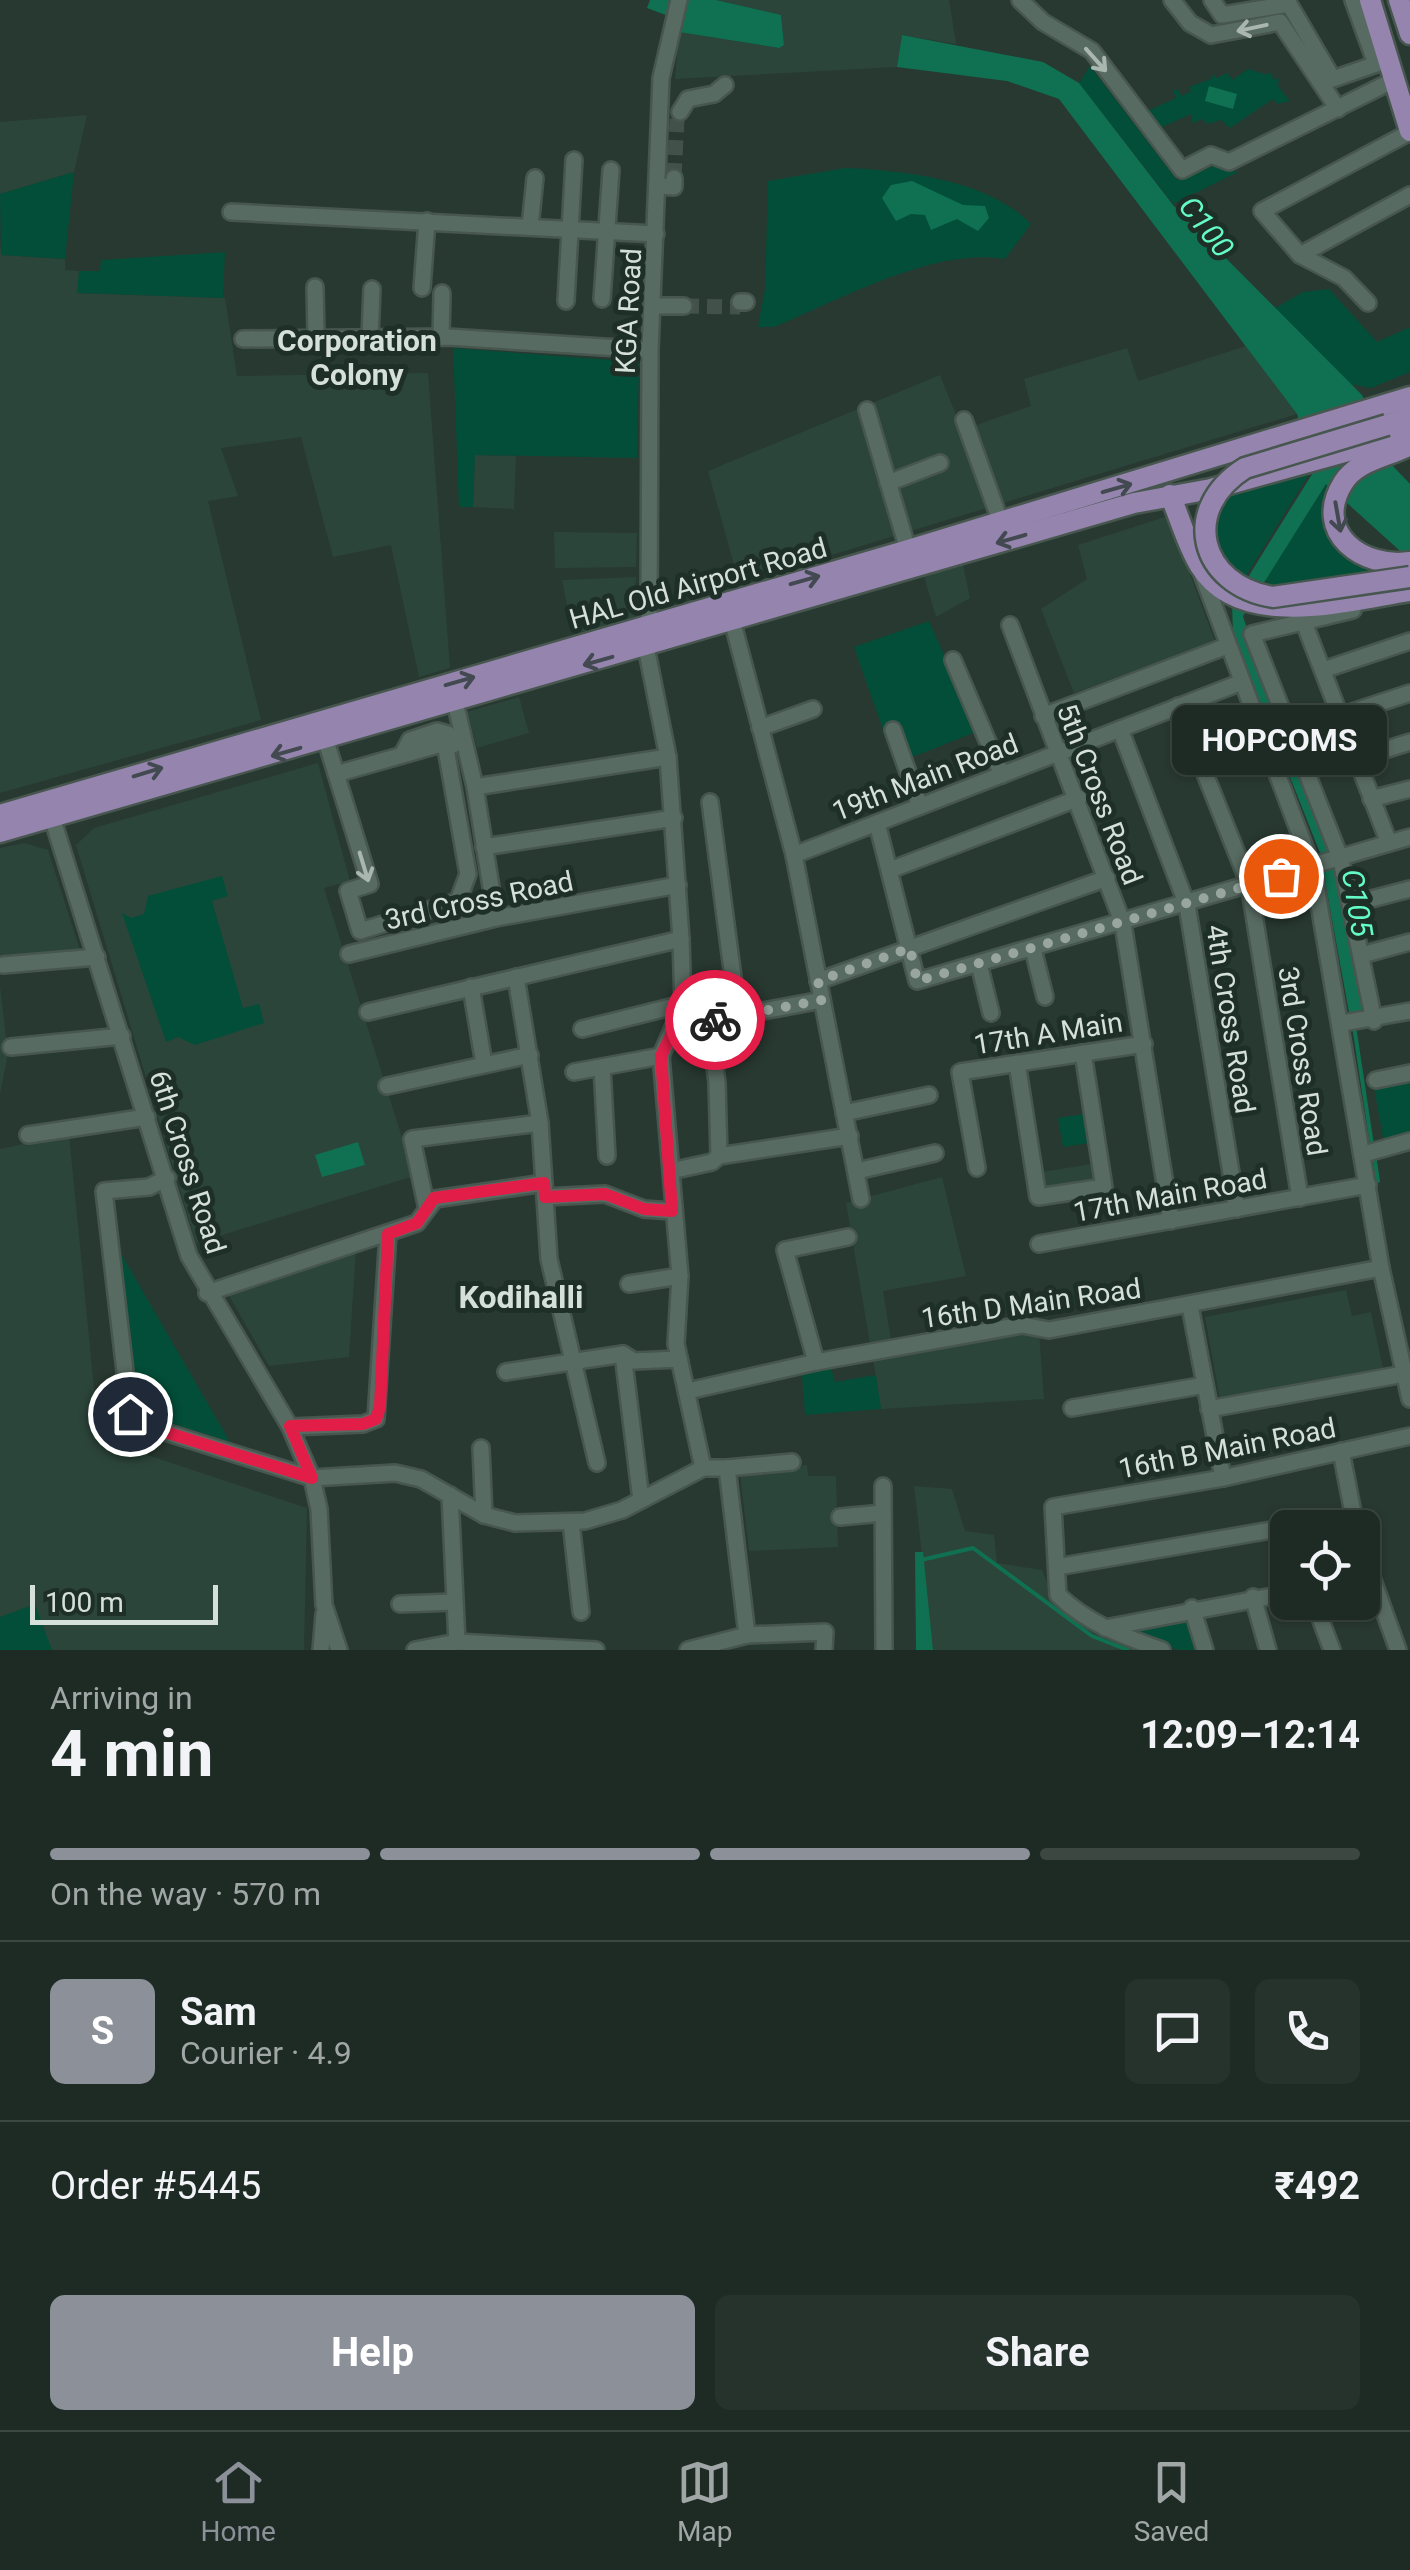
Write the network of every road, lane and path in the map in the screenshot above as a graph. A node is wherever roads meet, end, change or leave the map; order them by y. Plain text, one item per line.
1 (680, 0) edge
2 (1020, 0) edge
3 (1172, 0) edge
4 (1212, 0) edge
5 (1354, 0) edge
6 (1370, 0) edge
7 (1382, 0) edge
8 (1399, 0) edge
9 (1410, 34) edge
10 (1392, 73) edge
11 (725, 85) dead end
12 (1338, 109) junction
13 (672, 117) junction
14 (1410, 132) edge
15 (574, 160) dead end
16 (611, 170) dead end
17 (536, 178) dead end
18 (674, 178) dead end
19 (658, 186) junction
20 (1410, 195) edge
21 (231, 212) dead end
22 (427, 222) junction
23 (530, 227) junction
24 (568, 232) junction
25 (608, 232) junction
26 (656, 234) junction
27 (1300, 255) junction
28 (316, 286) dead end
29 (422, 288) dead end
30 (372, 289) dead end
31 (442, 293) dead end
32 (602, 299) dead end
33 (566, 302) dead end
34 (653, 302) junction
35 (1368, 302) dead end
36 (684, 303) tunnel mouth
37 (316, 336) junction
38 (370, 336) junction
39 (441, 337) junction
40 (243, 339) dead end
41 (650, 350) junction
42 (1410, 397) edge
43 (866, 410) dead end
44 (1410, 418) edge
45 (964, 420) dead end
46 (1396, 433) edge
47 (940, 464) dead end
48 (888, 484) junction
49 (1170, 495) junction
50 (998, 514) junction
51 (908, 550) junction
52 (1410, 562) edge
53 (1200, 566) junction
54 (1410, 578) edge
55 (1410, 595) edge
56 (732, 620) junction
57 (1304, 620) junction
58 (1010, 625) dead end
59 (649, 626) junction
60 (1410, 641) edge
61 (1227, 646) junction
62 (646, 648) junction
63 (954, 660) dead end
64 (1324, 670) junction
65 (1242, 682) junction
66 (1410, 694) edge
67 (455, 702) junction
68 (1178, 706) junction
69 (813, 709) dead end
70 (1043, 716) junction
71 (1340, 716) junction
72 (760, 728) junction
73 (1120, 729) junction
74 (893, 730) dead end
75 (326, 740) junction
76 (1410, 742) edge
77 (453, 745) dead end
78 (1060, 752) junction
79 (402, 755) junction
80 (668, 757) junction
81 (1356, 759) junction
82 (336, 774) junction
83 (1002, 774) junction
84 (475, 787) junction
85 (1410, 789) edge
86 (1079, 798) junction
87 (1371, 799) junction
88 (710, 802) dead end
89 (920, 806) junction
90 (56, 812) junction
91 (0, 815) edge
92 (674, 818) junction
93 (877, 823) junction
94 (0, 832) edge
95 (1410, 838) edge
96 (1389, 843) junction
97 (484, 847) junction
98 (794, 855) junction
99 (1339, 861) junction
100 (1316, 868) junction
101 (890, 870) junction
102 (1107, 878) junction
103 (678, 884) junction
104 (1249, 884) junction
105 (1410, 889) edge
106 (350, 900) junction
107 (1187, 904) junction
108 (1352, 904) junction
109 (496, 918) junction
110 (1123, 924) junction
111 (380, 936) dead end
112 (682, 939) junction
113 (1410, 942) edge
114 (910, 948) junction
115 (1033, 949) junction
116 (349, 954) dead end
117 (1362, 955) junction
118 (97, 956) junction
119 (4, 964) dead end
120 (979, 964) junction
121 (516, 977) junction
122 (818, 981) junction
123 (471, 987) junction
124 (1045, 998) dead end
125 (822, 1000) junction
126 (683, 1004) junction
127 (1410, 1011) edge
128 (368, 1012) dead end
129 (991, 1014) dead end
130 (738, 1015) junction
131 (678, 1021) junction
132 (709, 1021) junction
133 (1358, 1022) junction
134 (582, 1028) dead end
135 (122, 1036) junction
136 (1144, 1044) junction
137 (12, 1046) dead end
138 (1083, 1053) junction
139 (661, 1056) junction
140 (532, 1063) junction
141 (1018, 1063) junction
142 (484, 1064) junction
143 (602, 1067) junction
144 (574, 1072) dead end
145 (1410, 1072) edge
146 (1376, 1080) dead end
147 (387, 1086) dead end
148 (929, 1095) dead end
149 (844, 1113) junction
150 (147, 1117) junction
151 (540, 1122) junction
152 (28, 1135) dead end
153 (850, 1136) junction
154 (1410, 1141) edge
155 (1373, 1151) junction
156 (935, 1152) dead end
157 (607, 1156) dead end
158 (719, 1156) junction
159 (977, 1168) dead end
160 (671, 1171) junction
161 (856, 1171) junction
162 (167, 1178) junction
163 (1368, 1185) junction
164 (544, 1190) junction
165 (1300, 1198) junction
166 (861, 1199) dead end
167 (427, 1209) junction
168 (1237, 1209) junction
169 (672, 1211) junction
170 (1171, 1220) junction
171 (388, 1234) junction
172 (848, 1237) dead end
173 (1040, 1244) dead end
174 (1381, 1268) junction
175 (680, 1276) junction
176 (629, 1284) dead end
177 (208, 1293) junction
178 (1190, 1306) junction
179 (623, 1354) junction
180 (679, 1358) junction
181 (816, 1362) junction
182 (574, 1363) junction
183 (506, 1372) dead end
184 (1404, 1374) junction
185 (1205, 1385) junction
186 (688, 1391) junction
187 (1410, 1399) edge
188 (1072, 1408) dead end
189 (1209, 1409) junction
190 (290, 1426) junction
191 (1410, 1436) edge
192 (480, 1448) dead end
193 (1341, 1451) junction
194 (792, 1462) dead end
195 (597, 1463) dead end
196 (703, 1468) junction
197 (728, 1468) junction
198 (312, 1478) junction
199 (1223, 1478) junction
200 (883, 1486) dead end
201 (450, 1495) junction
202 (641, 1500) junction
203 (1353, 1510) edge
204 (884, 1513) junction
205 (484, 1515) junction
206 (840, 1517) dead end
207 (571, 1522) junction
208 (1270, 1535) edge
209 (1057, 1567) junction
210 (1270, 1595) edge
211 (1253, 1596) junction
212 (454, 1602) junction
213 (400, 1604) dead end
214 (324, 1605) junction
215 (1192, 1608) junction
216 (1380, 1610) edge
217 (581, 1612) dead end
218 (1321, 1620) edge
219 (1104, 1628) junction
220 (757, 1640) edge
221 (457, 1642) junction
222 (476, 1647) edge
223 (531, 1649) edge
224 (699, 1649) edge
225 (321, 1650) edge
226 (339, 1650) edge
227 (414, 1650) edge
228 (596, 1650) edge
229 (824, 1650) edge
230 (884, 1650) edge
231 (1162, 1650) edge
232 (1205, 1650) edge
233 (1268, 1650) edge
234 (1332, 1650) edge
235 (1398, 1650) edge

1 - 13 street, KGA Road
2 -> 12 street
12 -> 3 street
4 - 10 street
5 - 10 street
6 - 10 main road
7 - 10 main road
8 - 9 main road
10 - 12 street
10 - 14 main road
11 - 13 street
13 - 19 street, KGA Road
14 - 27 street
15 - 24 street
16 - 25 street
17 - 23 street
18 - 19 street
19 - 26 street, KGA Road
20 - 27 street
21 - 22 street
22 - 23 street
22 - 29 street
23 - 24 street
24 - 25 street
24 - 33 street
25 - 26 street
25 - 32 street
26 - 34 street, KGA Road
27 - 35 street
28 - 37 street
30 - 38 street
31 - 39 street
34 - 36 street
34 - 41 street, KGA Road
37 - 38 street
37 - 40 street
38 - 39 street
39 - 41 street
41 - 59 street, KGA Road
42 - 46 main road, HAL Old Airport Road
43 - 48 street
44 - 46 main road
45 - 50 street
46 - 49 main road, HAL Old Airport Road
50 -> 46 main road, HAL Old Airport Road
46 -> 52 main road
46 - 54 main road, bridge
47 - 48 street
48 - 51 street
49 - 53 main road
49 -> 56 main road, HAL Old Airport Road
50 - 51 main road, HAL Old Airport Road
59 -> 51 main road, HAL Old Airport Road
53 - 55 main road
53 - 61 street
55 - 57 street
56 - 62 main road, HAL Old Airport Road
56 - 72 street
57 - 64 street
57 - 99 street
58 - 70 street, 5th Cross Road
90 -> 59 main road, HAL Old Airport Road
60 - 64 street
61 - 65 street
61 - 70 street
62 -> 67 main road, HAL Old Airport Road
62 - 80 street
63 - 83 street
64 - 71 street
65 - 68 street, 19th Main Road
65 - 100 street
66 - 71 street
67 - 75 main road, HAL Old Airport Road
67 - 84 street
68 - 73 street, 19th Main Road
68 - 104 street, 3rd Cross Road
69 - 72 street
70 - 78 street, 5th Cross Road
71 - 81 street
72 - 98 street
73 - 78 street, 19th Main Road
73 - 107 street, 4th Cross Road
74 - 89 street
75 - 82 street
75 -> 90 main road, HAL Old Airport Road
76 - 81 street
77 - 79 street
78 - 83 street, 19th Main Road
78 - 86 street, 5th Cross Road
79 - 82 street
79 - 106 street
80 - 84 street
80 - 92 street
81 - 87 street
82 -> 106 street
83 - 89 street, 19th Main Road
84 - 97 street
85 - 87 street
86 - 101 street
86 - 102 street, 5th Cross Road
87 - 96 street
88 - 130 street
89 - 93 street, 19th Main Road
90 - 91 main road, HAL Old Airport Road
90 - 94 main road, HAL Old Airport Road
90 - 118 street, 6th Cross Road
92 - 97 street
92 - 103 street
93 - 98 street, 19th Main Road
93 - 101 street
95 - 96 street
96 - 99 street
97 - 109 street
98 - 122 street
99 - 100 street
99 - 108 street
100 - 104 street
100 - 133 street
101 - 114 street
102 - 110 street, 5th Cross Road
102 - 114 street
103 - 109 street, 3rd Cross Road
103 - 112 street
104 - 107 street
104 - 165 street, 3rd Cross Road
105 - 108 street
106 - 111 street
107 - 110 street
107 - 168 street, 4th Cross Road
108 - 117 street
109 - 116 street, 3rd Cross Road
110 - 115 street
110 - 136 street, 5th Cross Road
112 - 121 street
112 - 126 street
113 - 117 street
114 - 120 street
114 - 122 street
115 - 120 street
115 - 124 street
117 - 133 street
118 - 119 street
118 - 135 street, 6th Cross Road
120 - 129 street
121 - 123 street
121 - 140 street
122 - 125 street
123 - 128 street
123 - 142 street
125 - 130 street
125 - 149 street
126 - 131 street
126 - 134 street
127 - 133 street
130 - 132 street
131 - 132 street
131 - 139 street
132 - 158 street
133 - 155 street
135 - 137 street
135 - 150 street, 6th Cross Road
136 - 138 street, 17th A Main
136 - 170 street, 5th Cross Road
138 - 141 street, 17th A Main
138 - 141 street
139 - 143 street
139 - 160 street
140 - 142 street
140 - 151 street
141 - 159 street, 17th A Main
142 - 147 street
143 - 144 street
143 - 157 street
145 - 146 street
148 - 149 street
149 - 153 street
150 - 152 street
150 - 162 street, 6th Cross Road
151 - 164 street
151 - 167 street
153 - 158 street
153 - 161 street
154 - 155 street
155 - 163 street
156 - 161 street
158 - 160 street
160 - 169 street
161 - 166 street
162 - 177 street, 6th Cross Road
162 - 198 street
163 - 165 street, 17th Main Road
163 - 174 street
164 - 167 street
164 - 169 street
164 - 182 street
165 - 168 street, 17th Main Road
167 - 171 street
168 - 170 street, 17th Main Road
169 - 175 street
170 - 173 street, 17th Main Road
171 - 177 street
171 - 190 street
172 - 181 street
174 - 178 street, 16th D Main Road
174 - 184 street
175 - 176 street
175 - 180 street
177 - 190 street, 6th Cross Road
178 - 181 street, 16th D Main Road
178 - 185 street
179 - 180 street
179 - 182 street
179 - 202 street
180 - 186 street
181 - 186 street, 16th D Main Road
182 - 183 street
182 - 195 street
184 - 187 street
184 - 189 street
185 - 188 street
185 - 189 street
186 - 196 street
189 - 199 street
190 - 198 street, 6th Cross Road
191 - 193 street, 16th B Main Road
192 - 205 street
193 - 199 street, 16th B Main Road
193 - 203 street
194 - 197 street
196 - 197 street
196 - 202 street
197 - 220 street
198 - 201 street
198 - 214 street, 6th Cross Road
199 - 209 street, 16th B Main Road
200 - 204 street
201 - 205 street
201 - 212 street
202 - 207 street
204 - 206 street
204 - 230 street
205 - 207 street
207 - 217 street
208 - 209 street
209 - 219 street
210 - 211 street
211 - 215 street
211 - 233 street
212 - 213 street
212 - 221 street
214 - 225 street
214 - 226 street, 6th Cross Road
215 - 219 street
215 - 232 street
216 - 235 street
218 - 234 street
219 - 231 street
220 - 224 street
220 - 229 street
221 - 222 street
221 - 227 street
222 - 223 street
223 - 228 street

